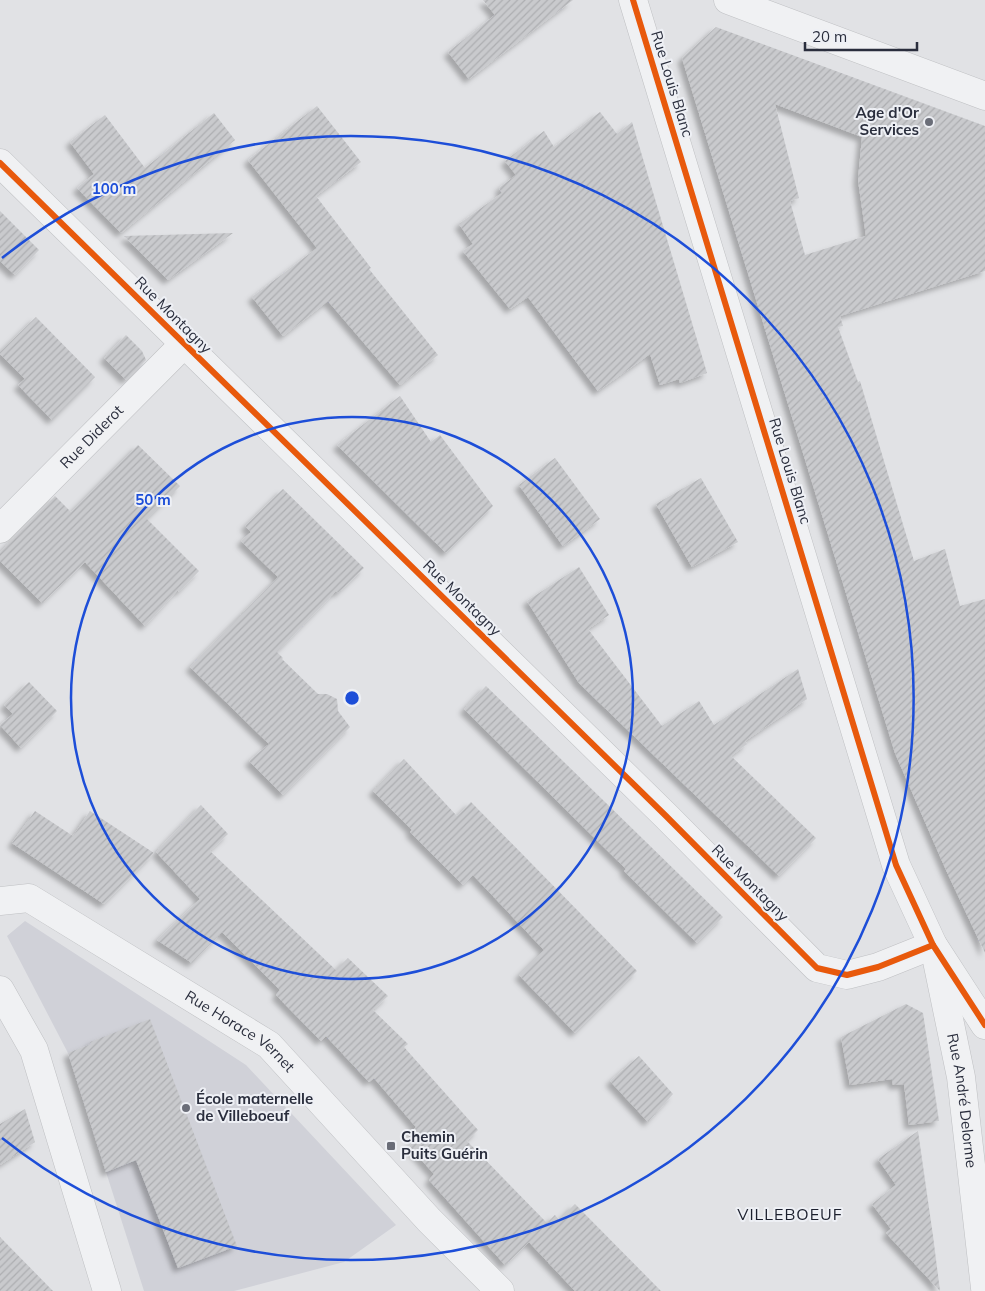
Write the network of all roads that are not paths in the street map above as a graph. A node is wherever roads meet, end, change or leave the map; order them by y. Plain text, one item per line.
1 (633, 0) edge
2 (728, 0) edge
3 (985, 96) edge
4 (0, 163) edge
5 (184, 344) junction
6 (0, 529) edge
7 (0, 900) edge
8 (933, 945) junction
9 (0, 990) edge
10 (985, 1025) edge
11 (985, 1288) edge
12 (107, 1291) edge
13 (500, 1291) edge

1 - 8 street, Rue Louis Blanc
2 - 3 street
4 - 5 street, Rue Montagny
5 - 6 street, Rue Diderot
5 - 8 street, Rue Montagny
7 - 13 street, Rue Horace Vernet
8 - 10 street
8 - 11 street, Rue André Delorme
9 - 12 street

